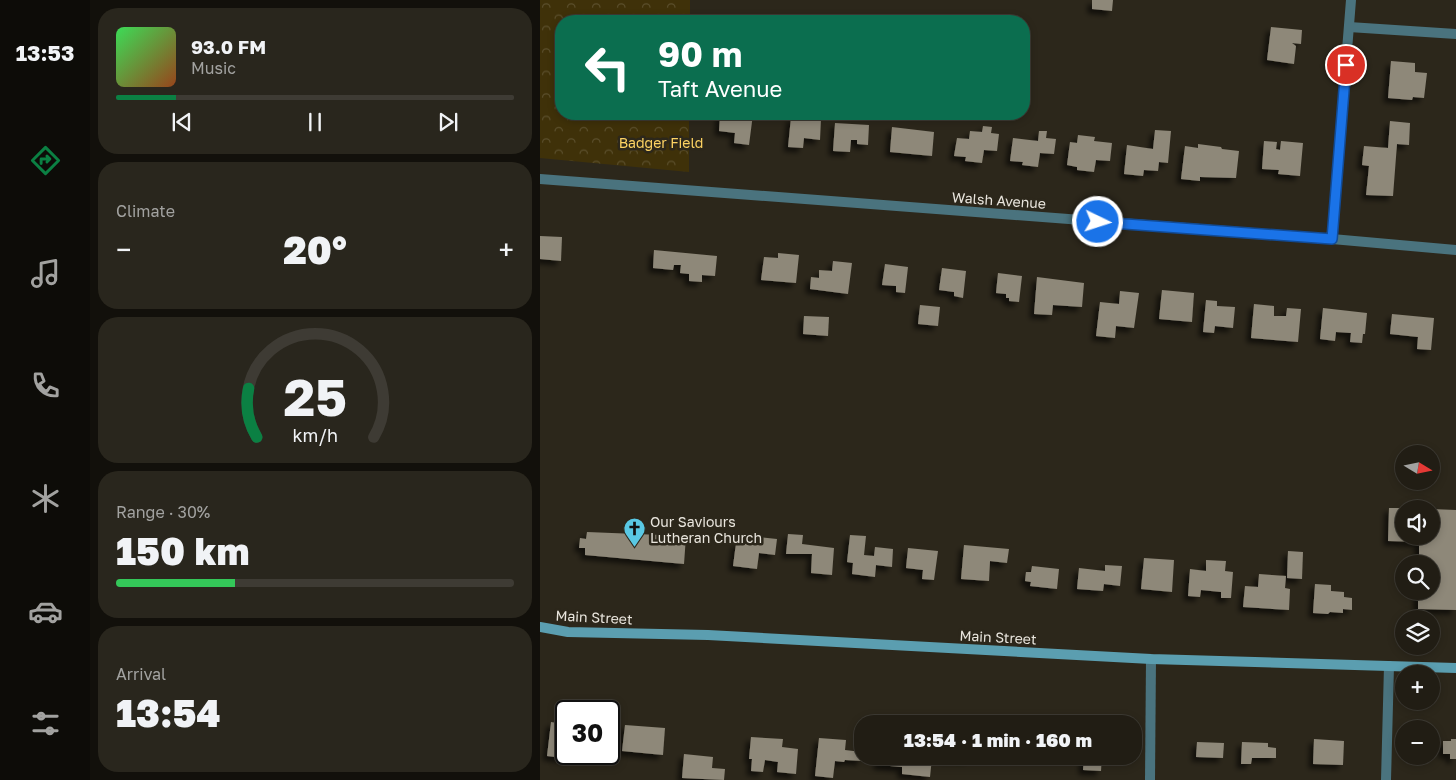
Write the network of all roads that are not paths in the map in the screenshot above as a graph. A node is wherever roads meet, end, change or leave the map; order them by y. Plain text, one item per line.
1 (1351, 0) edge
2 (1349, 27) junction
3 (1456, 34) edge
4 (540, 179) edge
5 (1332, 239) junction
6 (1456, 250) edge
7 (540, 627) edge
8 (1151, 659) junction
9 (1389, 666) junction
10 (1456, 668) edge
11 (1150, 780) edge
12 (1386, 780) edge

1 - 2 street
2 - 3 street
2 - 5 street
4 - 5 street, Walsh Avenue
5 - 6 street, Walsh Avenue
7 - 8 main road, Main Street
8 - 9 main road, Main Street
8 - 11 street
9 - 10 main road, Main Street
9 - 12 street

